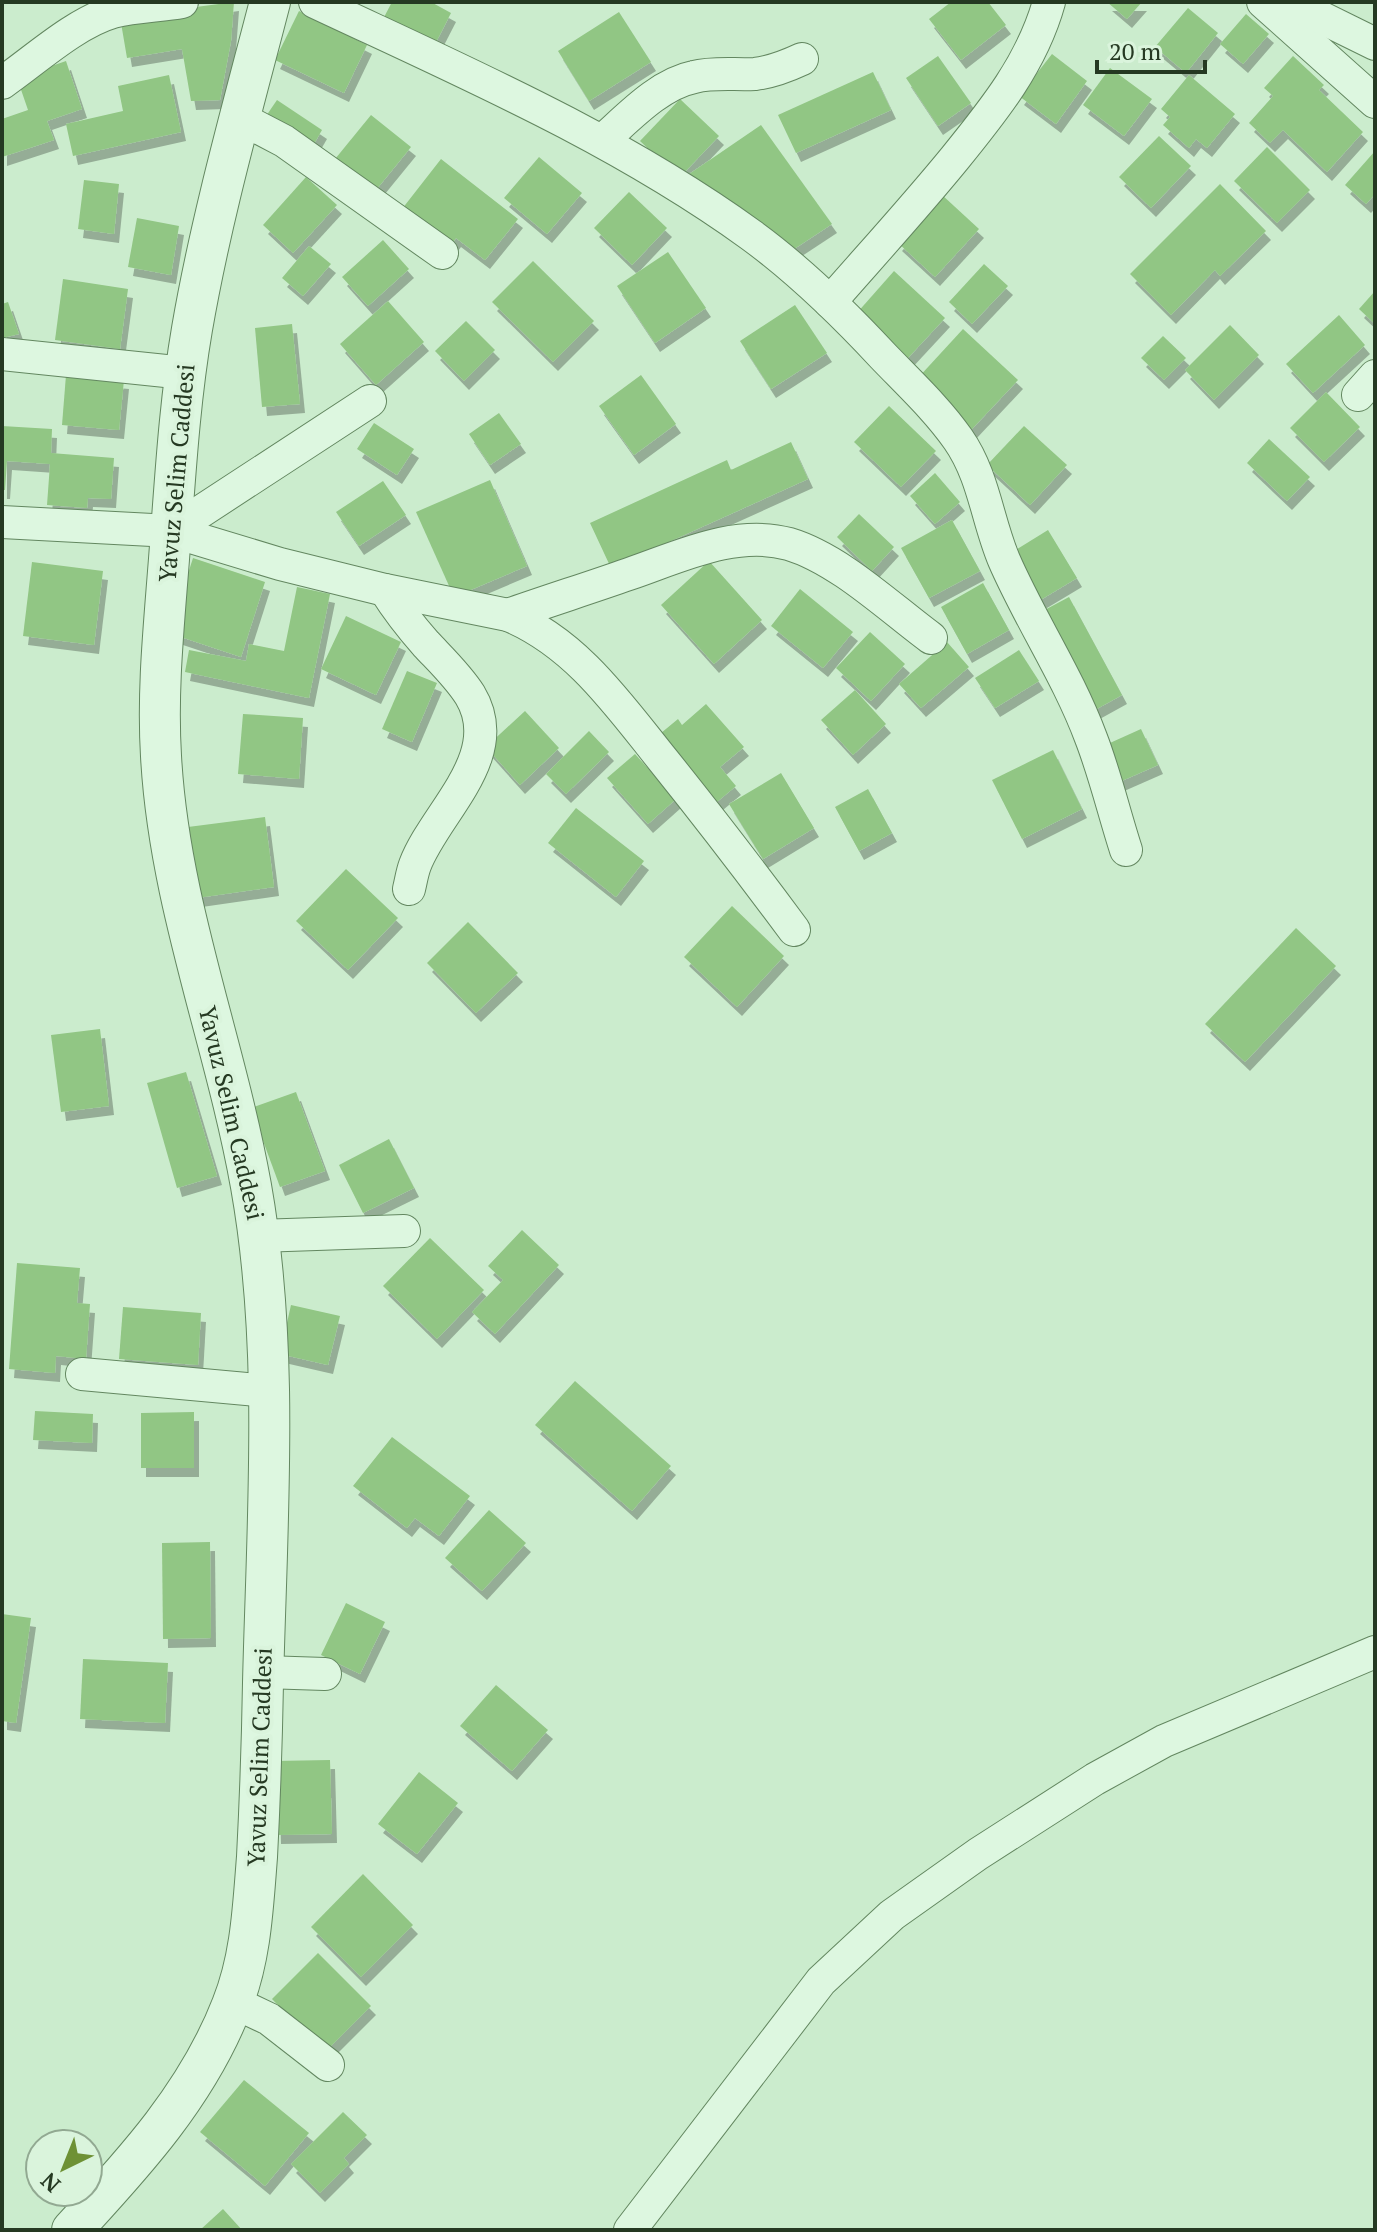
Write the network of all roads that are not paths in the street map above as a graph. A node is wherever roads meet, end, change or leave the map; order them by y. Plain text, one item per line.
1 (182, 2) edge
2 (270, 2) edge
3 (315, 2) edge
4 (1049, 2) edge
5 (1263, 2) edge
6 (1278, 2) edge
7 (1375, 44) edge
8 (802, 59) dead end
9 (2, 83) edge
10 (1375, 102) edge
11 (240, 118) junction
12 (603, 140) junction
13 (442, 253) dead end
14 (830, 302) junction
15 (2, 354) edge
16 (185, 373) junction
17 (370, 401) dead end
18 (2, 522) edge
19 (171, 531) junction
20 (385, 590) junction
21 (508, 615) junction
22 (931, 638) dead end
23 (1126, 850) dead end
24 (409, 889) dead end
25 (794, 930) dead end
26 (404, 1231) dead end
27 (258, 1236) junction
28 (82, 1374) dead end
29 (268, 1391) junction
30 (1375, 1652) edge
31 (264, 1672) junction
32 (325, 1674) dead end
33 (233, 2002) junction
34 (328, 2065) dead end
35 (72, 2230) edge
36 (630, 2230) edge

1 - 9 street
2 - 11 street, Yavuz Selim Caddesi
3 - 12 street
4 - 14 street
5 - 10 street
6 - 7 street
8 - 12 street
11 - 13 street
11 - 16 street, Yavuz Selim Caddesi
12 - 14 street
14 - 23 street
15 - 16 street
16 - 19 street, Yavuz Selim Caddesi
17 - 19 street
18 - 19 street
19 - 20 street
19 - 27 street, Yavuz Selim Caddesi
20 - 21 street
20 - 24 street
21 - 22 street
21 - 25 street
26 - 27 street
27 - 29 street, Yavuz Selim Caddesi
28 - 29 street
29 - 31 street, Yavuz Selim Caddesi
30 - 36 street
31 - 32 street
31 - 33 street, Yavuz Selim Caddesi
33 - 34 street
33 - 35 street, Yavuz Selim Caddesi

